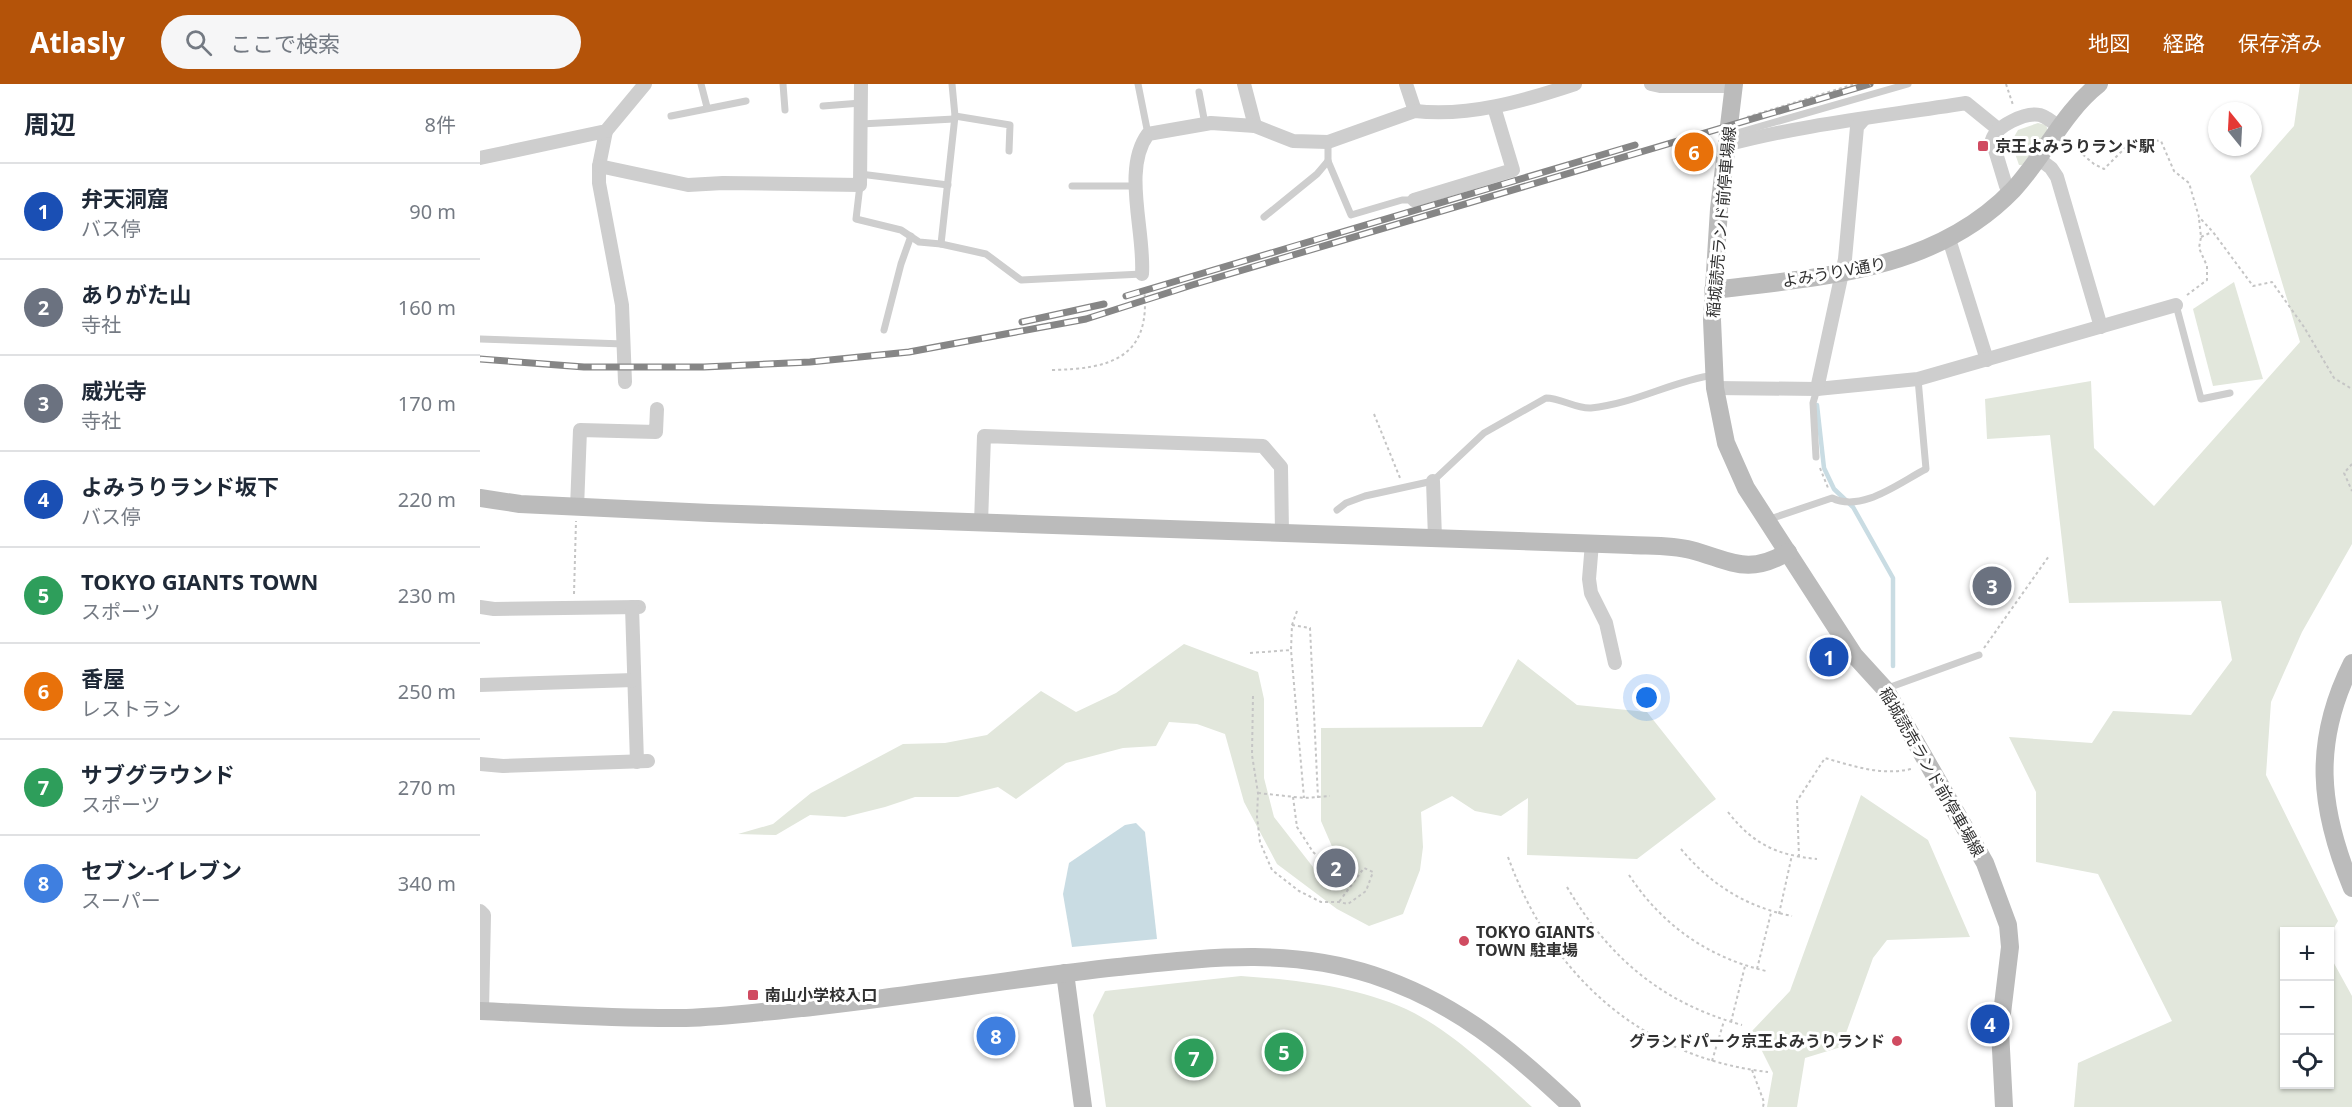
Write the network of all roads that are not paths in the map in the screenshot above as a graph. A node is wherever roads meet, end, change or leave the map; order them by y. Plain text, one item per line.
1 (643, 84) edge
2 (701, 84) edge
3 (783, 84) edge
4 (861, 84) edge
5 (952, 84) edge
6 (1138, 84) edge
7 (1244, 84) edge
8 (1406, 84) edge
9 (1575, 84) edge
10 (1651, 84) edge
11 (1908, 84) edge
12 (2099, 84) edge
13 (1734, 85) edge
14 (1535, 90) edge
15 (1199, 92) dead end
16 (747, 101) dead end
17 (861, 103) junction
18 (823, 106) dead end
19 (706, 107) junction
20 (1494, 107) junction
21 (785, 110) dead end
22 (1414, 111) junction
23 (671, 116) dead end
24 (955, 118) junction
25 (1864, 119) junction
26 (861, 124) junction
27 (1205, 124) junction
28 (1255, 126) junction
29 (1998, 129) junction
30 (606, 131) junction
31 (1148, 134) junction
32 (2064, 135) junction
33 (1726, 140) junction
34 (1328, 142) junction
35 (1009, 151) dead end
36 (480, 158) edge
37 (2039, 159) junction
38 (1328, 161) junction
39 (599, 166) junction
40 (860, 180) junction
41 (948, 185) junction
42 (1072, 186) dead end
43 (1136, 186) junction
44 (2011, 191) junction
45 (1414, 200) joint
46 (1264, 217) dead end
47 (911, 236) junction
48 (1949, 239) junction
49 (941, 244) junction
50 (1142, 274) joint
51 (1841, 274) junction
52 (1713, 290) junction
53 (2176, 305) joint
54 (2101, 327) junction
55 (884, 330) dead end
56 (480, 339) edge
57 (625, 344) junction
58 (1987, 360) junction
59 (1918, 379) junction
60 (626, 382) dead end
61 (1715, 382) junction
62 (1817, 389) junction
63 (2230, 393) dead end
64 (657, 409) dead end
65 (1816, 457) road end
66 (1433, 481) junction
67 (480, 498) edge
68 (1337, 510) dead end
69 (577, 514) junction
70 (1767, 520) junction
71 (981, 523) junction
72 (1282, 533) junction
73 (1435, 538) junction
74 (1592, 543) junction
75 (1788, 552) junction
76 (480, 607) edge
77 (1979, 655) road end
78 (1615, 663) dead end
79 (2352, 663) edge
80 (634, 680) junction
81 (480, 685) edge
82 (1885, 689) junction
83 (480, 764) edge
84 (2352, 888) edge
85 (480, 911) edge
86 (482, 960) edge
87 (1065, 973) junction
88 (481, 1011) edge
89 (1083, 1107) edge
90 (1572, 1107) edge
91 (2004, 1107) edge

1 - 30 street
2 - 19 lane
3 - 21 lane
4 - 17 street
5 - 24 lane
6 - 31 lane
7 - 28 street
8 - 22 street
9 - 14 street
10 - 13 street
11 - 33 lane
12 - 32 street, よみうりV通り
13 - 33 street, 稲城読売ランド前停車場線
14 - 20 street
15 - 27 lane
16 - 19 lane
17 - 18 lane
17 - 26 street
19 - 23 lane
20 - 22 street
20 - 45 street
22 - 34 street
24 - 26 lane
24 - 35 lane
24 - 41 lane
25 - 29 street
25 - 33 street
25 - 51 street
26 - 40 street
27 - 28 street
27 - 31 street
28 - 34 street
29 - 32 street
29 - 44 street
30 - 36 street
30 - 39 street
31 - 43 street
32 - 37 street, よみうりV通り
33 - 52 street, 稲城読売ランド前停車場線
34 - 38 lane
37 - 44 street, よみうりV通り
37 - 54 street
38 - 45 lane
38 - 46 lane
39 - 40 street
39 - 57 street
40 - 41 lane
40 - 47 lane
41 - 49 lane
42 - 43 lane
43 - 50 street
44 - 48 street, よみうりV通り
47 - 49 lane
47 - 55 lane
48 - 51 street, よみうりV通り
48 - 58 street
49 - 50 lane
51 - 52 street, よみうりV通り
51 - 62 street
52 - 61 street, 稲城読売ランド前停車場線
53 - 54 street
53 - 63 lane
54 - 58 street
56 - 57 lane
57 - 60 street
58 - 59 street
59 - 62 street
59 - 70 lane
61 - 62 street
61 - 66 lane
61 - 70 street, 稲城読売ランド前停車場線
62 - 65 lane
64 - 69 street
66 - 68 lane
66 - 73 street
67 - 69 street
69 - 71 street
70 - 75 street, 稲城読売ランド前停車場線
71 - 72 street
71 - 72 street
72 - 73 street
73 - 74 street
74 - 75 street
74 - 78 street
75 - 82 street, 稲城読売ランド前停車場線
76 - 80 street
77 - 82 lane
79 - 84 street
80 - 81 street
80 - 83 street
82 - 91 street, 稲城読売ランド前停車場線
85 - 86 street
86 - 88 street
87 - 88 street
87 - 89 street
87 - 90 street

